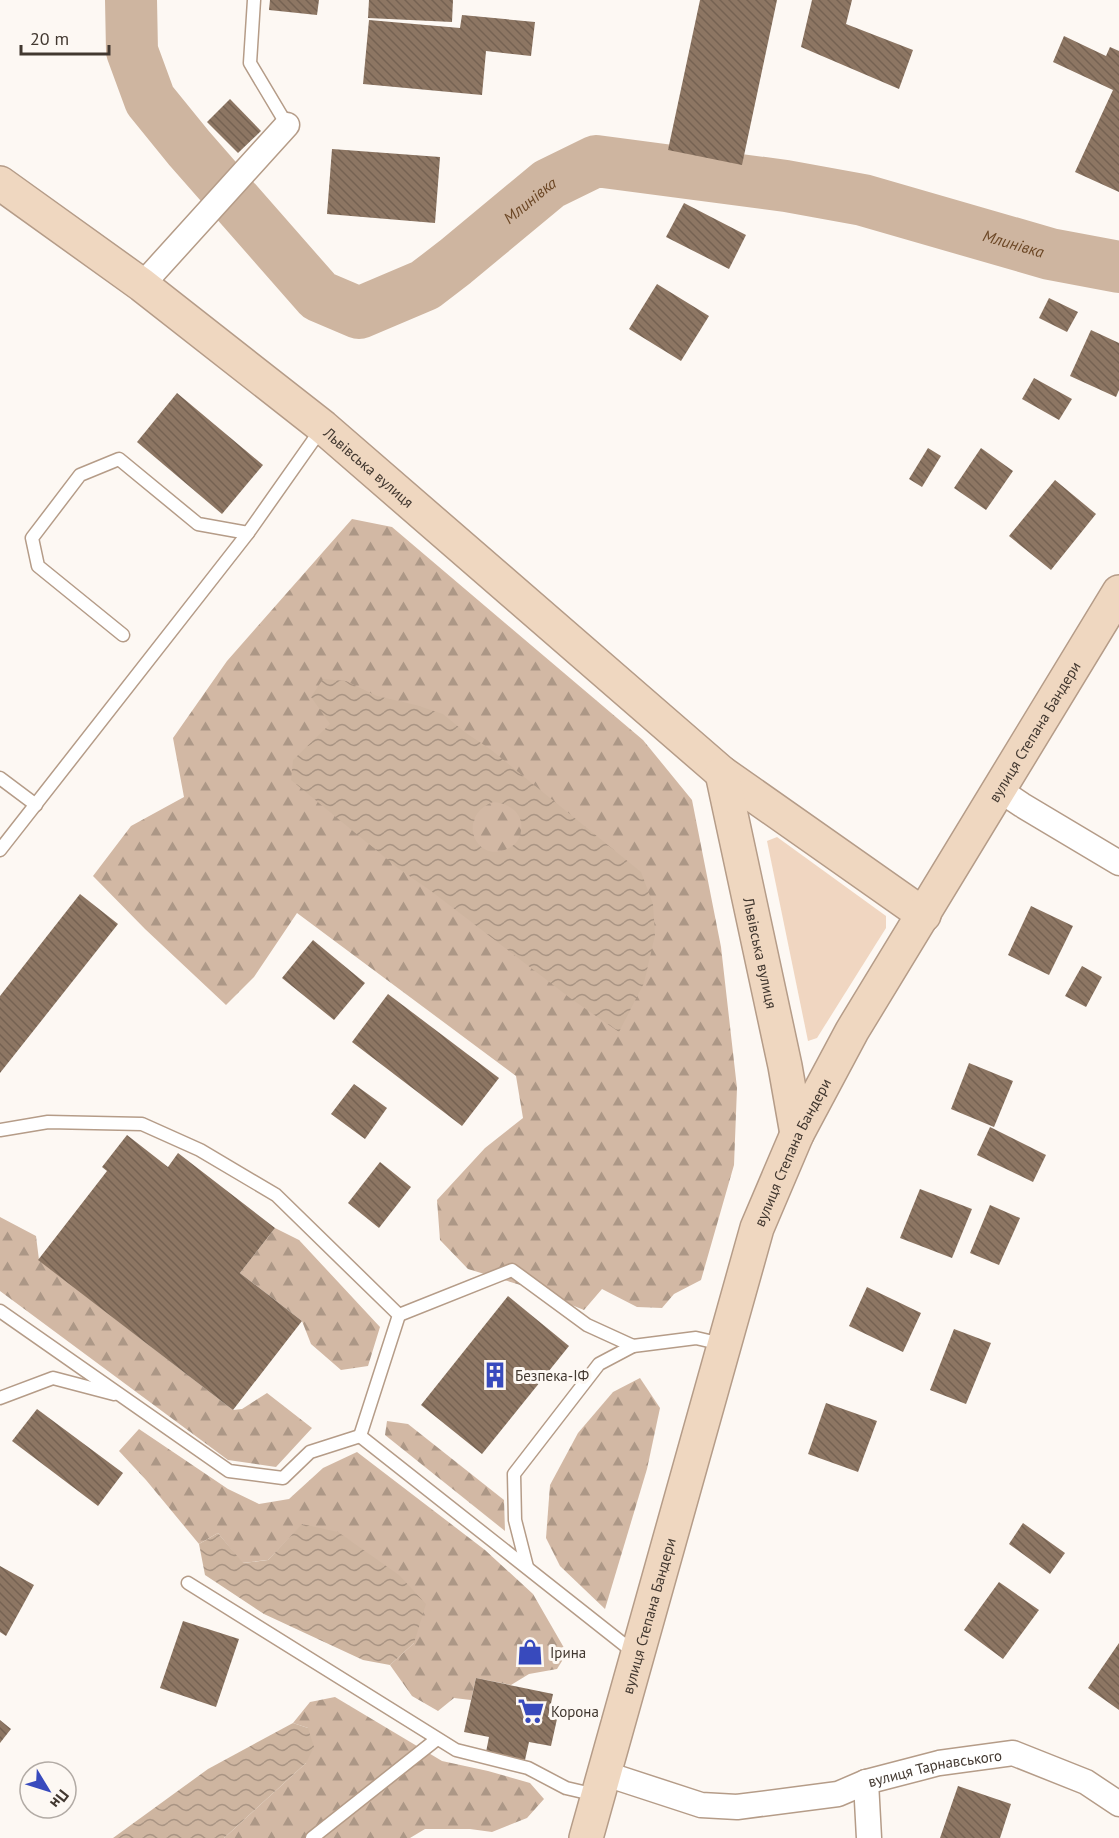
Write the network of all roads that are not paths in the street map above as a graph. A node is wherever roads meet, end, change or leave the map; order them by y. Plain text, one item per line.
1 (254, 0) edge
2 (286, 125) joint
3 (0, 183) edge
4 (142, 285) junction
5 (323, 427) junction
6 (248, 533) junction
7 (1119, 592) edge
8 (123, 635) dead end
9 (722, 773) junction
10 (0, 778) edge
11 (998, 789) junction
12 (36, 805) junction
13 (0, 850) edge
14 (1119, 863) edge
15 (924, 915) junction
16 (0, 1130) edge
17 (797, 1134) junction
18 (0, 1311) edge
19 (399, 1315) junction
20 (724, 1344) junction
21 (633, 1346) junction
22 (122, 1396) junction
23 (0, 1398) edge
24 (360, 1436) junction
25 (527, 1568) junction
26 (188, 1583) dead end
27 (637, 1654) junction
28 (438, 1739) junction
29 (866, 1782) junction
30 (600, 1784) junction
31 (1119, 1804) edge
32 (312, 1838) edge
33 (586, 1838) edge
34 (869, 1838) edge

1 - 2 lane
2 - 4 street
3 - 4 street, Львівська вулиця
4 - 5 street, Львівська вулиця
5 - 6 lane
5 - 9 street, Львівська вулиця
6 - 8 lane
6 - 12 lane
7 - 11 street, вулиця Степана Бандери
9 - 15 street, Львівська вулиця
9 - 17 street, Львівська вулиця
10 - 12 lane
11 - 14 street
11 - 15 street, вулиця Степана Бандери
12 - 13 lane
15 - 17 street, вулиця Степана Бандери
16 - 19 lane
17 - 20 street, вулиця Степана Бандери
18 - 22 lane
19 - 21 lane
19 - 24 lane
20 - 21 lane
20 - 27 street, вулиця Степана Бандери
21 - 25 lane
22 - 23 lane
22 - 24 lane
24 - 25 lane
25 - 27 lane
26 - 28 lane
27 - 30 street, вулиця Степана Бандери
28 - 30 lane
28 - 32 lane
29 - 30 street
29 - 31 street, вулиця Тарнавського
29 - 34 street, вулиця Тарнавського
30 - 33 street, вулиця Степана Бандери

